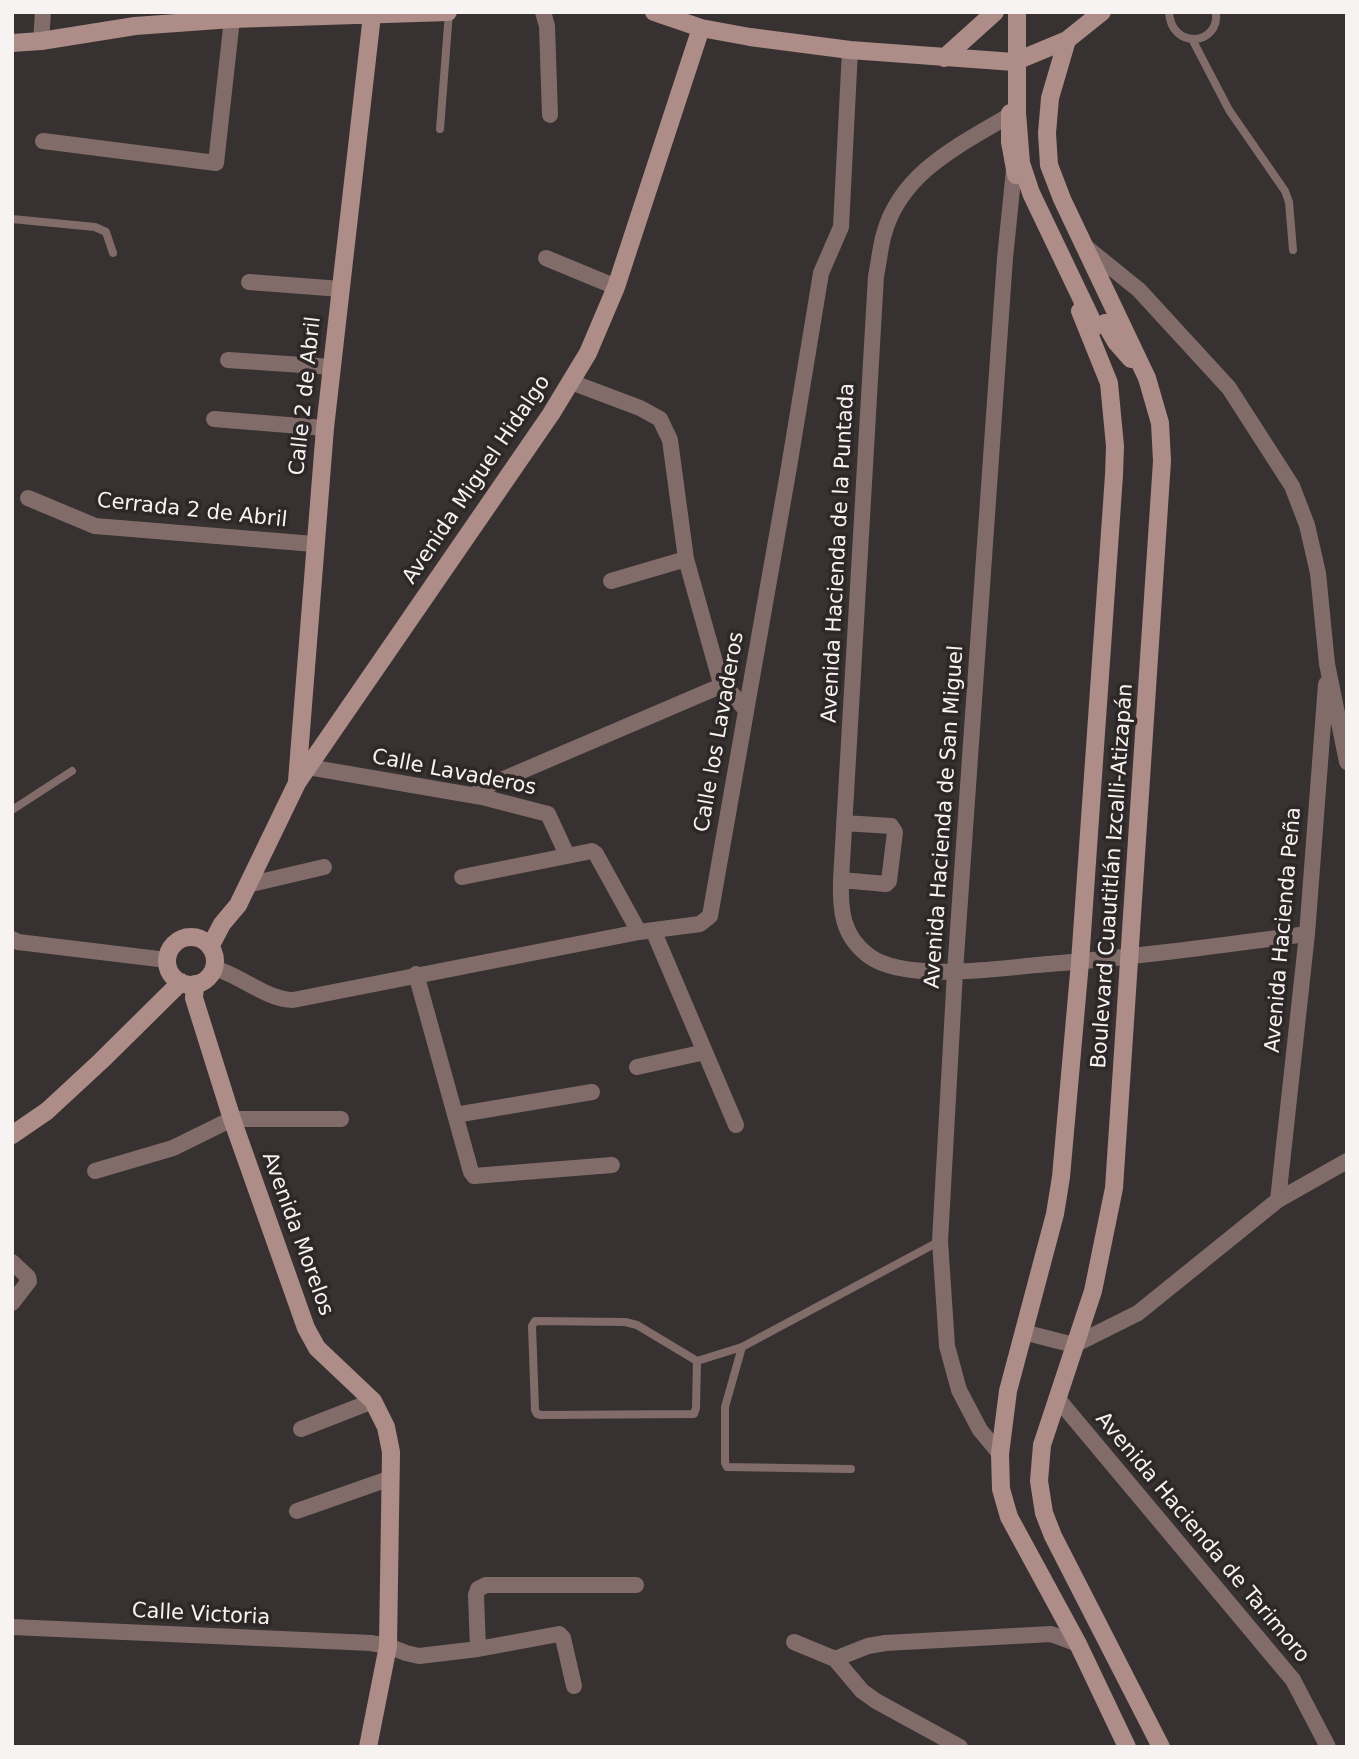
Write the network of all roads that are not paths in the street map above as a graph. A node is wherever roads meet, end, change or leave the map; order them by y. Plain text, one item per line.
1 (43, 12) edge
2 (448, 12) edge
3 (543, 12) edge
4 (653, 12) edge
5 (995, 12) edge
6 (1021, 12) edge
7 (1102, 12) edge
8 (1169, 12) edge
9 (1216, 12) edge
10 (372, 15) junction
11 (242, 16) edge
12 (701, 28) junction
13 (1067, 40) junction
14 (1192, 40) junction
15 (41, 41) junction
16 (12, 43) edge
17 (849, 50) junction
18 (944, 58) junction
19 (1014, 62) junction
20 (1010, 114) junction
21 (550, 115) dead end
22 (440, 130) dead end
23 (43, 141) dead end
24 (1014, 170) junction
25 (12, 219) edge
26 (1087, 248) junction
27 (1293, 250) dead end
28 (113, 253) dead end
29 (546, 258) dead end
30 (249, 282) dead end
31 (616, 287) junction
32 (341, 289) junction
33 (1100, 325) junction
34 (228, 360) dead end
35 (332, 367) junction
36 (1147, 378) junction
37 (571, 382) junction
38 (1109, 383) junction
39 (214, 419) dead end
40 (325, 428) junction
41 (28, 498) dead end
42 (314, 544) junction
43 (686, 559) junction
44 (611, 581) dead end
45 (1328, 664) junction
46 (723, 685) junction
47 (745, 709) junction
48 (300, 748) junction
49 (313, 759) junction
50 (1347, 762) edge
51 (72, 771) dead end
52 (297, 783) junction
53 (480, 789) dead end
54 (12, 810) edge
55 (844, 823) junction
56 (567, 855) junction
57 (324, 867) dead end
58 (462, 877) dead end
59 (841, 880) junction
60 (247, 885) junction
61 (646, 931) junction
62 (1307, 934) junction
63 (12, 939) edge
64 (206, 943) junction
65 (1130, 958) junction
66 (1080, 962) junction
67 (214, 968) junction
68 (955, 972) junction
69 (416, 974) junction
70 (179, 976) junction
71 (705, 1052) junction
72 (637, 1067) dead end
73 (592, 1092) dead end
74 (455, 1115) junction
75 (232, 1119) junction
76 (341, 1119) dead end
77 (736, 1125) dead end
78 (12, 1135) edge
79 (1347, 1161) edge
80 (612, 1165) dead end
81 (95, 1171) dead end
82 (1278, 1200) junction
83 (940, 1241) junction
84 (12, 1262) edge
85 (12, 1303) edge
86 (1023, 1332) junction
87 (1074, 1345) junction
88 (742, 1347) junction
89 (697, 1361) junction
90 (1057, 1398) junction
91 (373, 1401) junction
92 (301, 1429) dead end
93 (1000, 1454) junction
94 (851, 1469) dead end
95 (391, 1478) junction
96 (297, 1511) dead end
97 (636, 1585) dead end
98 (12, 1627) edge
99 (794, 1643) dead end
100 (1078, 1644) junction
101 (388, 1646) junction
102 (478, 1649) junction
103 (835, 1659) junction
104 (575, 1686) dead end
105 (368, 1747) edge
106 (960, 1747) edge
107 (1127, 1747) edge
108 (1161, 1747) edge
109 (1328, 1747) edge

1 - 15 street
2 - 10 main road
2 - 22 lane
3 - 21 street
4 - 12 main road
5 - 18 main road
6 - 19 main road, Boulevard Cuautitlán Izcalli-Atizapán
6 - 33 main road
7 - 13 main road
8 - 14 lane
9 - 14 lane
10 - 11 main road
10 - 32 main road, Calle 2 de Abril
11 - 15 main road
11 - 23 street
12 - 17 main road
12 - 31 main road, Avenida Miguel Hidalgo
13 - 19 main road
13 - 26 main road, Boulevard Cuautitlán Izcalli-Atizapán
14 - 27 lane
15 - 16 main road
17 - 18 main road
17 - 47 street, Calle los Lavaderos
18 - 19 main road
19 - 20 main road, Boulevard Cuautitlán Izcalli-Atizapán
20 - 24 main road, Boulevard Cuautitlán Izcalli-Atizapán
20 - 55 street, Avenida Hacienda de la Puntada
24 - 38 main road, Boulevard Cuautitlán Izcalli-Atizapán
24 - 68 street, Avenida Hacienda de San Miguel
25 - 28 lane
26 - 36 main road, Boulevard Cuautitlán Izcalli-Atizapán
26 - 45 street
29 - 31 street
30 - 32 street
31 - 37 main road, Avenida Miguel Hidalgo
32 - 35 main road, Calle 2 de Abril
33 - 36 main road
33 - 38 main road
34 - 35 street
35 - 40 main road, Calle 2 de Abril
36 - 65 main road, Boulevard Cuautitlán Izcalli-Atizapán
37 - 43 street
37 - 49 main road, Avenida Miguel Hidalgo
38 - 66 main road, Boulevard Cuautitlán Izcalli-Atizapán
39 - 40 street
40 - 42 main road, Calle 2 de Abril
41 - 42 street, Cerrada 2 de Abril
42 - 48 main road, Calle 2 de Abril
43 - 44 street
43 - 46 street
45 - 50 street
45 - 62 street, Avenida Hacienda Peña
46 - 47 street
46 - 53 street
47 - 61 street, Calle los Lavaderos
48 - 49 main road
48 - 52 main road, Calle 2 de Abril
49 - 52 main road, Avenida Miguel Hidalgo
49 - 56 street, Calle Lavaderos
51 - 54 lane
52 - 60 main road, Avenida Miguel Hidalgo
55 - 59 street, Avenida Hacienda de la Puntada
55 - 59 street
56 - 58 street
56 - 61 street
57 - 60 street
59 - 68 street, Avenida Hacienda de la Puntada
60 - 64 main road, Avenida Miguel Hidalgo
61 - 69 street, Calle los Lavaderos
61 - 71 street
62 - 65 street, Avenida Hacienda de la Puntada
62 - 82 street, Avenida Hacienda Peña
63 - 70 street
64 - 67 main road
64 - 70 main road
65 - 66 street, Avenida Hacienda de la Puntada
65 - 87 main road, Boulevard Cuautitlán Izcalli-Atizapán
66 - 68 street, Avenida Hacienda de la Puntada
66 - 86 main road, Boulevard Cuautitlán Izcalli-Atizapán
67 - 69 street, Calle los Lavaderos
67 - 70 main road
68 - 83 street, Avenida Hacienda de San Miguel
69 - 74 street
70 - 75 main road, Avenida Morelos
70 - 78 main road
71 - 72 street
71 - 77 street
73 - 74 street
74 - 80 street
75 - 76 street
75 - 81 street
75 - 91 main road, Avenida Morelos
79 - 82 street
82 - 87 street
83 - 88 lane
83 - 93 street, Avenida Hacienda de San Miguel
84 - 85 street
86 - 87 street
86 - 93 main road, Boulevard Cuautitlán Izcalli-Atizapán
87 - 90 main road, Boulevard Cuautitlán Izcalli-Atizapán
88 - 89 lane
88 - 94 lane
89 - 89 lane
90 - 108 main road, Boulevard Cuautitlán Izcalli-Atizapán
90 - 109 street, Avenida Hacienda de Tarimoro
91 - 92 street
91 - 95 main road, Avenida Morelos
93 - 100 main road, Boulevard Cuautitlán Izcalli-Atizapán
95 - 96 street
95 - 101 main road, Avenida Morelos
97 - 102 street
98 - 101 street, Calle Victoria
99 - 103 street
100 - 103 street
100 - 107 main road, Boulevard Cuautitlán Izcalli-Atizapán
101 - 102 street, Calle Victoria
101 - 105 main road, Avenida Morelos
102 - 104 street, Calle Victoria
103 - 106 street

